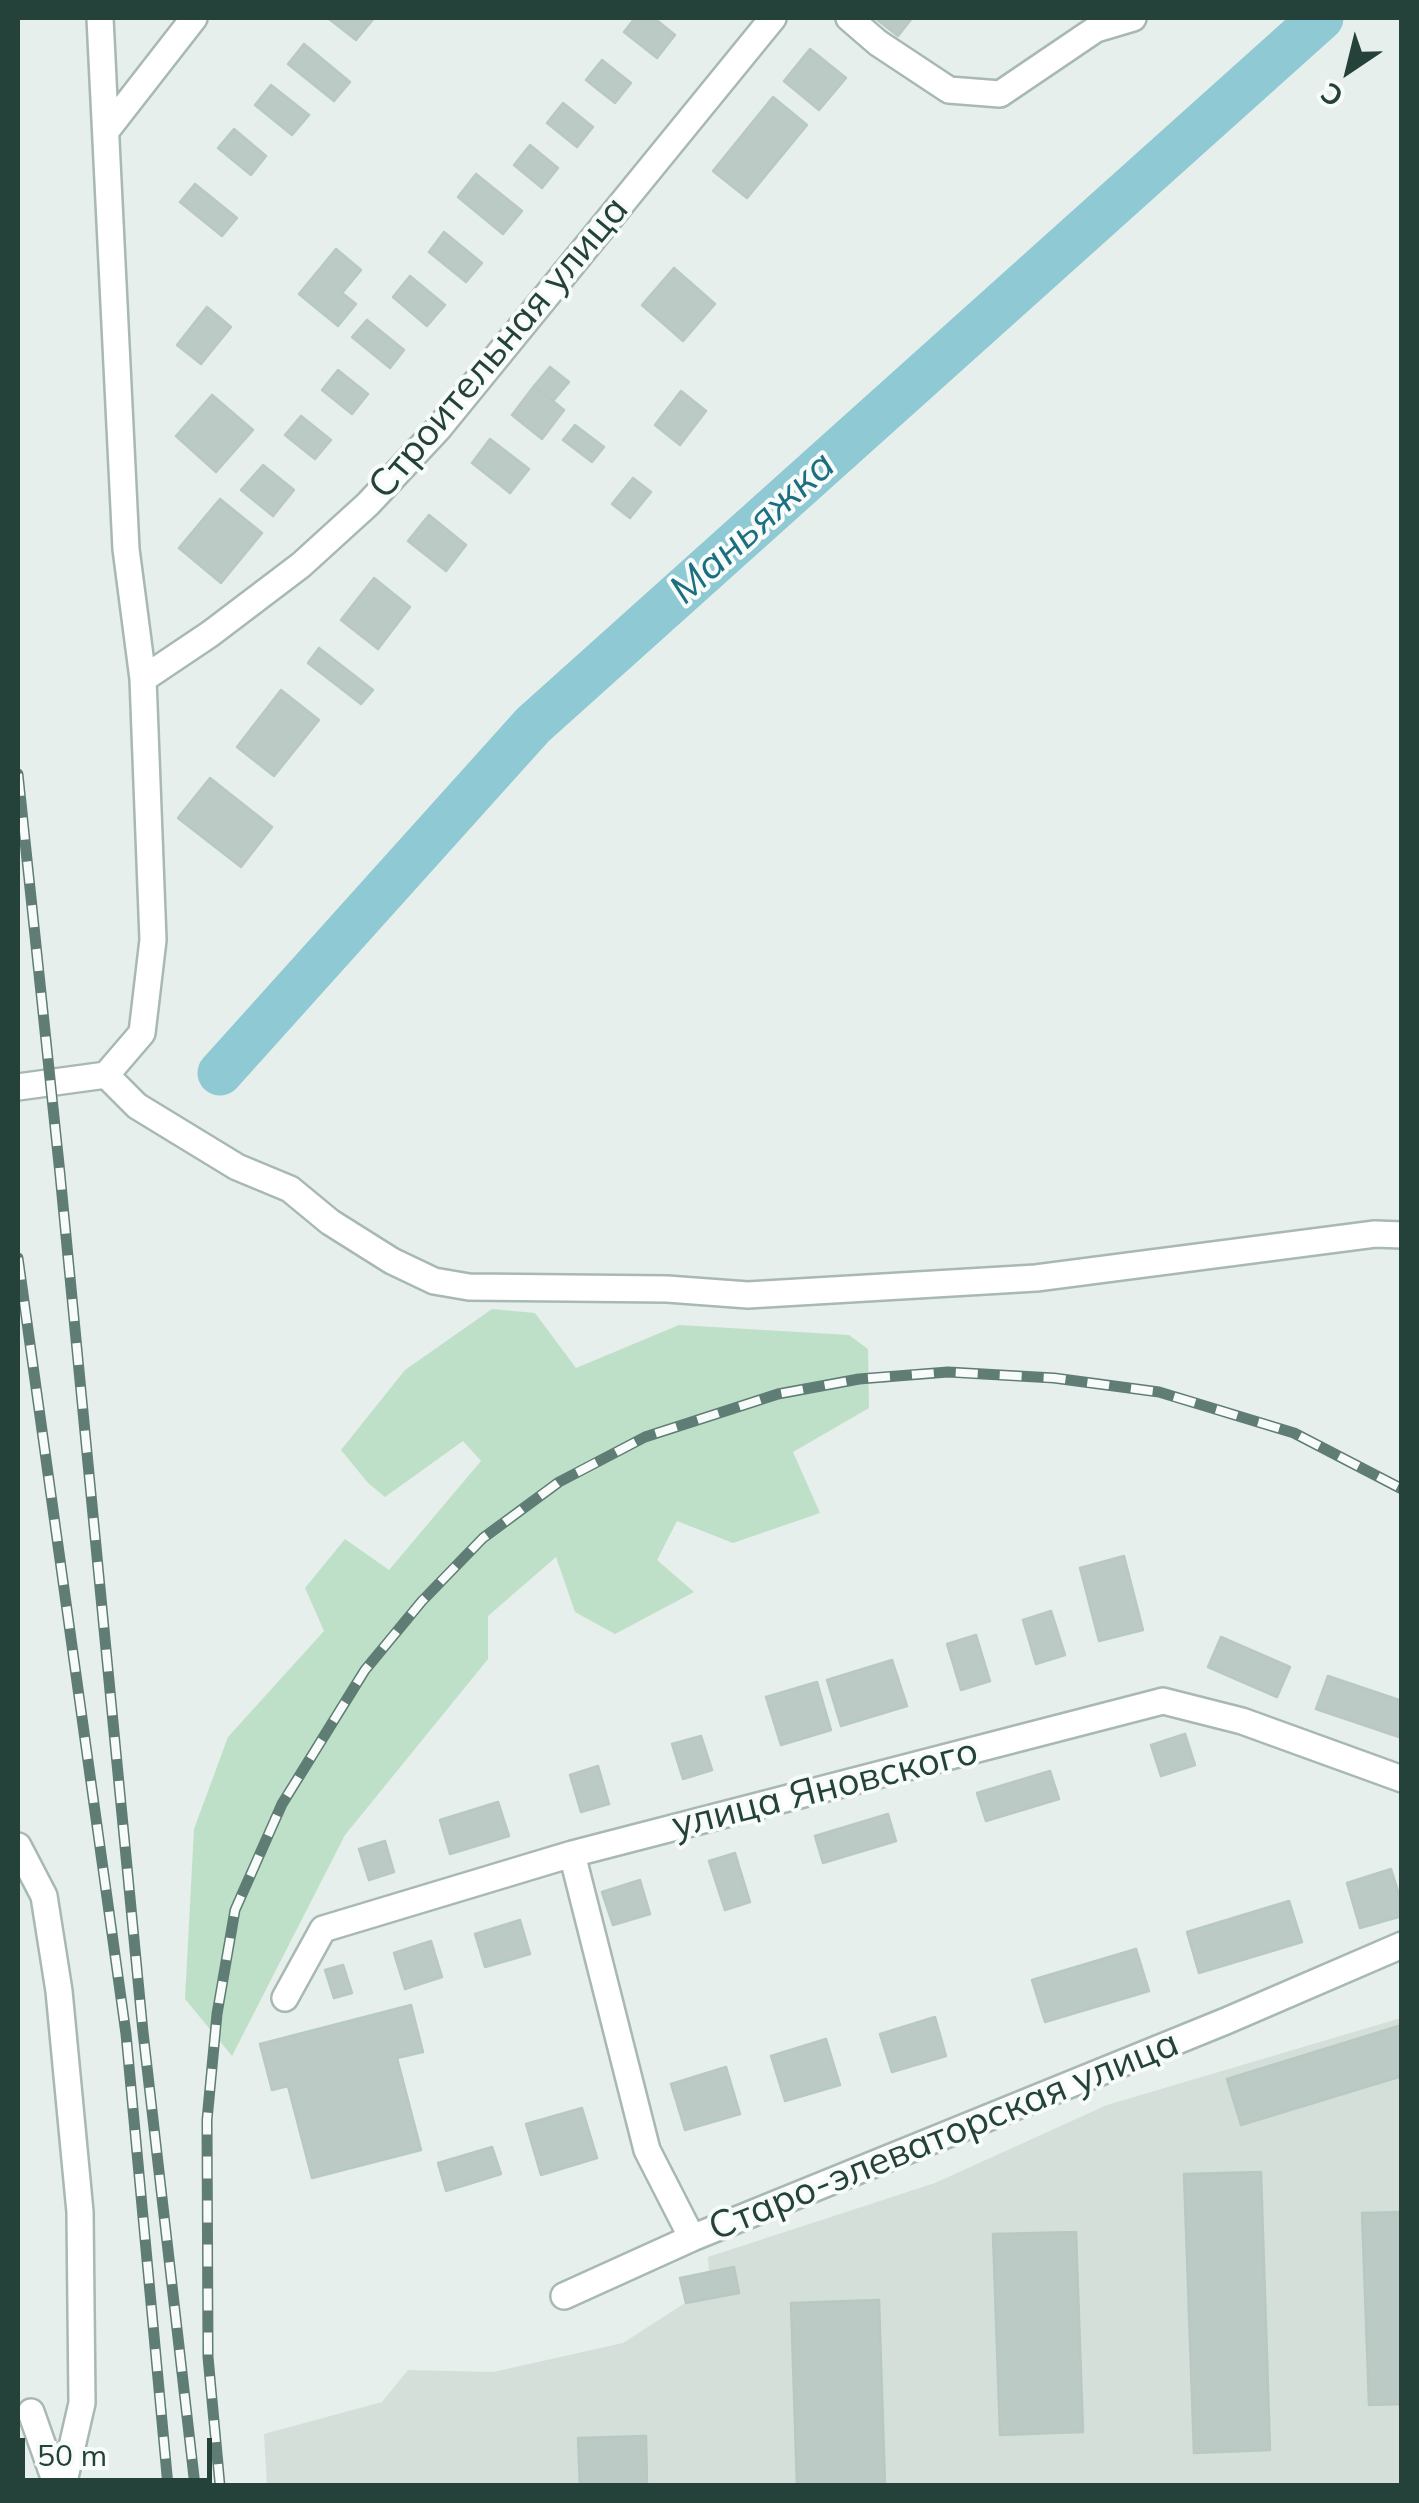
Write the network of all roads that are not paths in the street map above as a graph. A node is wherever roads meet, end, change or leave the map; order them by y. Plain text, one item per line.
1 (100, 18) edge
2 (194, 18) edge
3 (773, 18) edge
4 (849, 18) edge
5 (1133, 18) edge
6 (106, 130) junction
7 (143, 679) junction
8 (106, 1076) junction
9 (18, 1087) edge
10 (1402, 1235) edge
11 (1402, 1779) edge
12 (18, 1846) edge
13 (572, 1854) junction
14 (1402, 1946) edge
15 (285, 1998) dead end
16 (692, 2238) junction
17 (564, 2296) dead end
18 (32, 2412) dead end
19 (60, 2486) edge

1 - 6 street
2 - 6 street
3 - 7 street, Строительная улица
4 - 5 street
6 - 7 street
7 - 8 street
8 - 9 street
8 - 10 street
11 - 13 street, улица Яновского
12 - 19 street
13 - 15 street, улица Яновского
13 - 16 street, Старо-элеваторская улица
14 - 16 street, Старо-элеваторская улица
16 - 17 street
18 - 19 street

